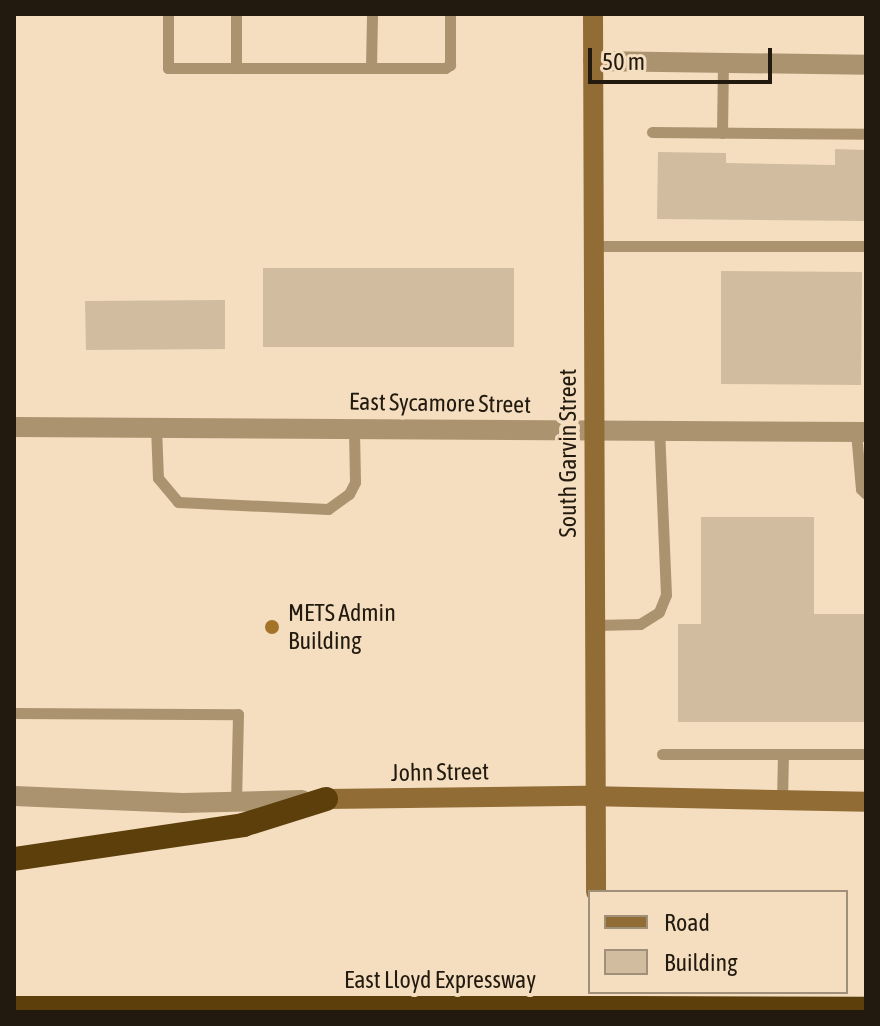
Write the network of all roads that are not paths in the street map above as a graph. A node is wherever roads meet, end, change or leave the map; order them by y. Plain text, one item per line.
1 (168, 14) edge
2 (236, 14) edge
3 (372, 14) edge
4 (450, 14) edge
5 (593, 14) edge
6 (593, 61) junction
7 (723, 63) junction
8 (866, 65) edge
9 (236, 68) junction
10 (371, 68) junction
11 (652, 132) dead end
12 (722, 133) junction
13 (866, 134) edge
14 (594, 246) junction
15 (866, 246) edge
16 (14, 427) edge
17 (156, 427) junction
18 (354, 428) junction
19 (595, 430) junction
20 (659, 431) junction
21 (861, 432) edge
22 (866, 494) edge
23 (595, 625) junction
24 (14, 713) edge
25 (662, 754) dead end
26 (783, 754) junction
27 (866, 754) edge
28 (14, 796) edge
29 (326, 799) junction
30 (596, 800) junction
31 (782, 801) junction
32 (866, 802) edge
33 (236, 803) junction
34 (14, 859) edge
35 (596, 890) edge
36 (14, 1008) edge
37 (866, 1009) edge

1 - 9 lane
2 - 9 lane
3 - 10 lane
4 - 10 lane
5 - 6 main road, South Garvin Street
6 - 7 street
6 - 14 main road, South Garvin Street
7 - 8 street
7 - 12 lane
9 - 10 lane
11 - 12 lane
12 - 13 lane
14 - 15 lane
14 - 19 main road, South Garvin Street
16 - 17 street, East Sycamore Street
17 - 18 street, East Sycamore Street
17 - 18 lane
18 - 19 street, East Sycamore Street
19 - 20 street, East Sycamore Street
19 - 23 main road, South Garvin Street
20 - 21 street, East Sycamore Street
20 - 23 lane
21 - 22 lane
23 - 30 main road, South Garvin Street
24 - 33 lane
25 - 26 lane
26 - 27 lane
26 - 31 lane
28 - 33 street, John Street
29 - 30 main road, John Street
29 - 33 street, John Street
29 - 34 highway
30 - 31 main road, John Street
30 - 35 main road, South Garvin Street
31 - 32 main road, John Street
36 - 37 highway, East Lloyd Expressway, bridge

